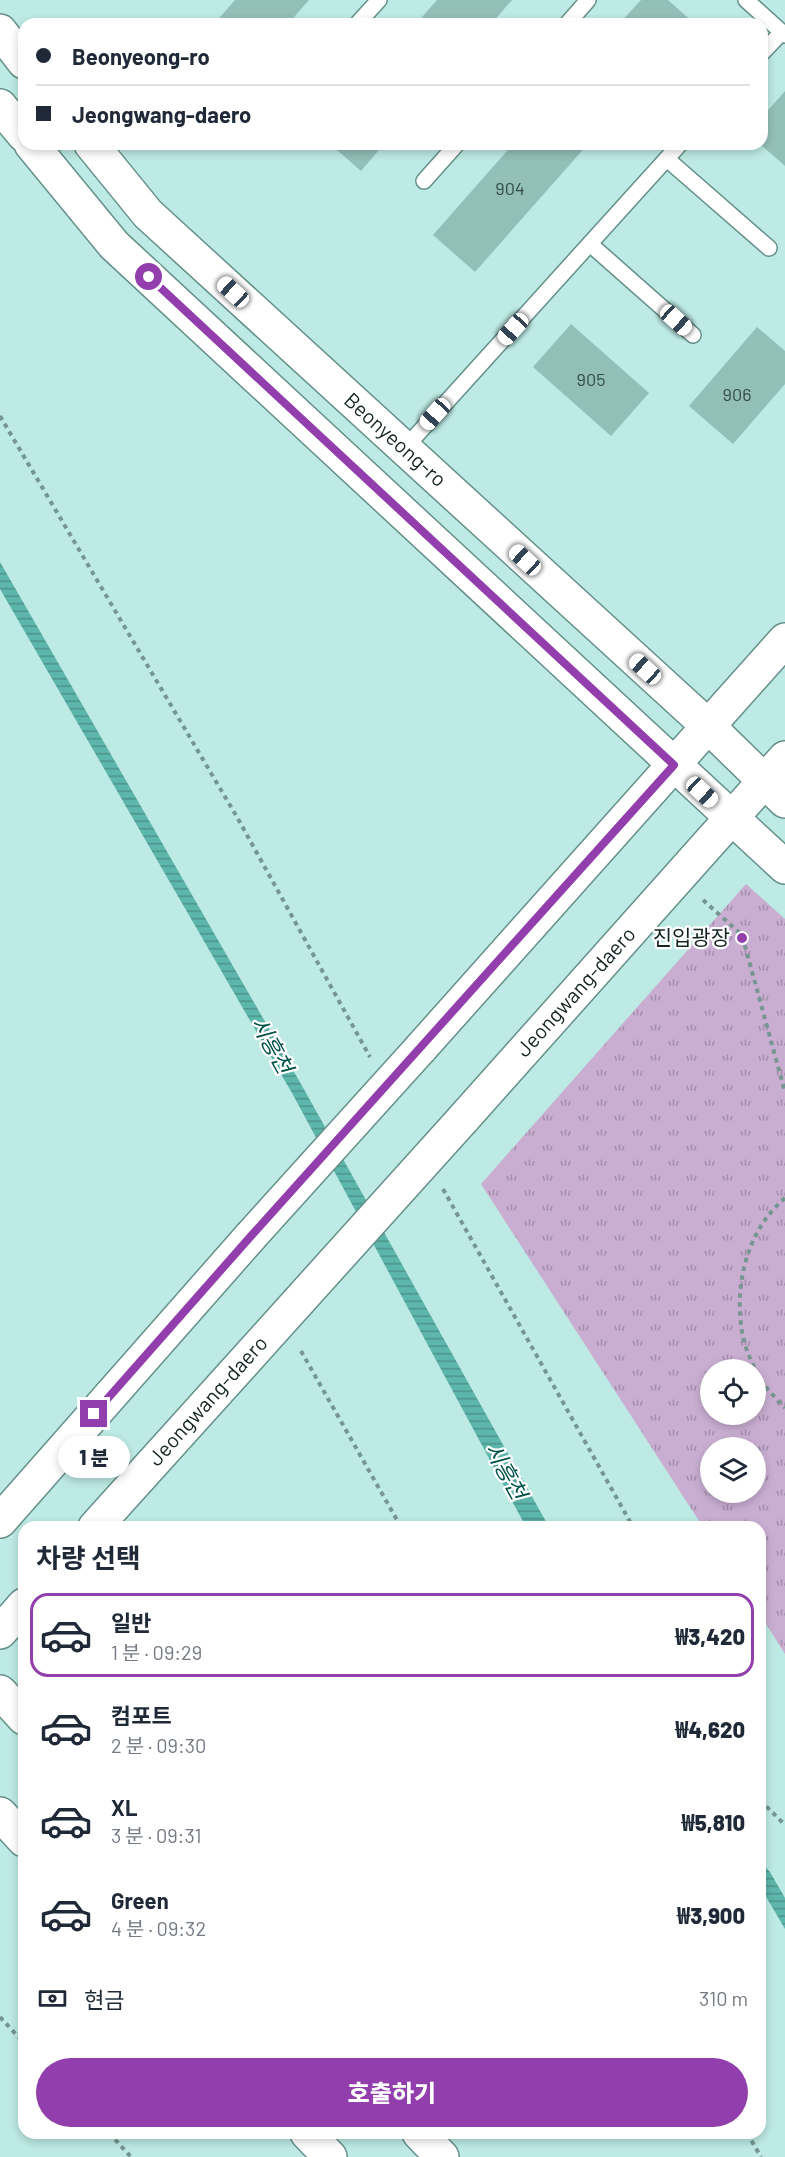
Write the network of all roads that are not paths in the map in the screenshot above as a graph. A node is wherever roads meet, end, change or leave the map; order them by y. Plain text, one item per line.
1 (379, 0) edge
2 (588, 0) edge
3 (746, 0) edge
4 (362, 18) edge
5 (572, 18) edge
6 (766, 18) edge
7 (768, 20) edge
8 (0, 31) edge
9 (783, 33) edge
10 (768, 47) edge
11 (18, 54) edge
12 (0, 106) edge
13 (18, 128) edge
14 (36, 150) edge
15 (96, 150) edge
16 (452, 150) edge
17 (675, 150) edge
18 (667, 159) junction
19 (424, 181) dead end
20 (590, 244) junction
21 (769, 248) dead end
22 (693, 335) dead end
23 (404, 449) junction
24 (785, 640) edge
25 (708, 726) junction
26 (674, 765) junction
27 (778, 780) edge
28 (731, 819) junction
29 (785, 867) edge
30 (0, 1521) edge
31 (100, 1521) edge
32 (18, 1612) edge
33 (0, 1632) edge
34 (0, 1692) edge
35 (18, 1712) edge
36 (0, 1814) edge
37 (18, 1834) edge
38 (313, 2139) edge
39 (425, 2139) edge
40 (330, 2157) edge
41 (442, 2157) edge

1 - 4 lane
2 - 5 lane
3 - 6 lane
7 - 9 lane
8 - 11 main road
9 - 10 lane
12 - 13 main road
14 - 26 main road
15 - 23 main road, Beonyeong-ro
16 - 19 lane
17 - 18 lane
18 - 20 lane
18 - 21 lane
20 - 22 lane
20 - 23 lane
23 - 25 main road, Beonyeong-ro
24 - 25 main road
25 - 26 main road
25 - 27 main road, Beonyeong-ro
26 - 28 main road
26 - 30 main road, bridge
27 - 28 main road, Jeongwang-daero
28 - 29 main road
28 - 31 main road, Jeongwang-daero, bridge
32 - 33 main road
34 - 35 main road
36 - 37 main road
38 - 40 main road
39 - 41 main road

